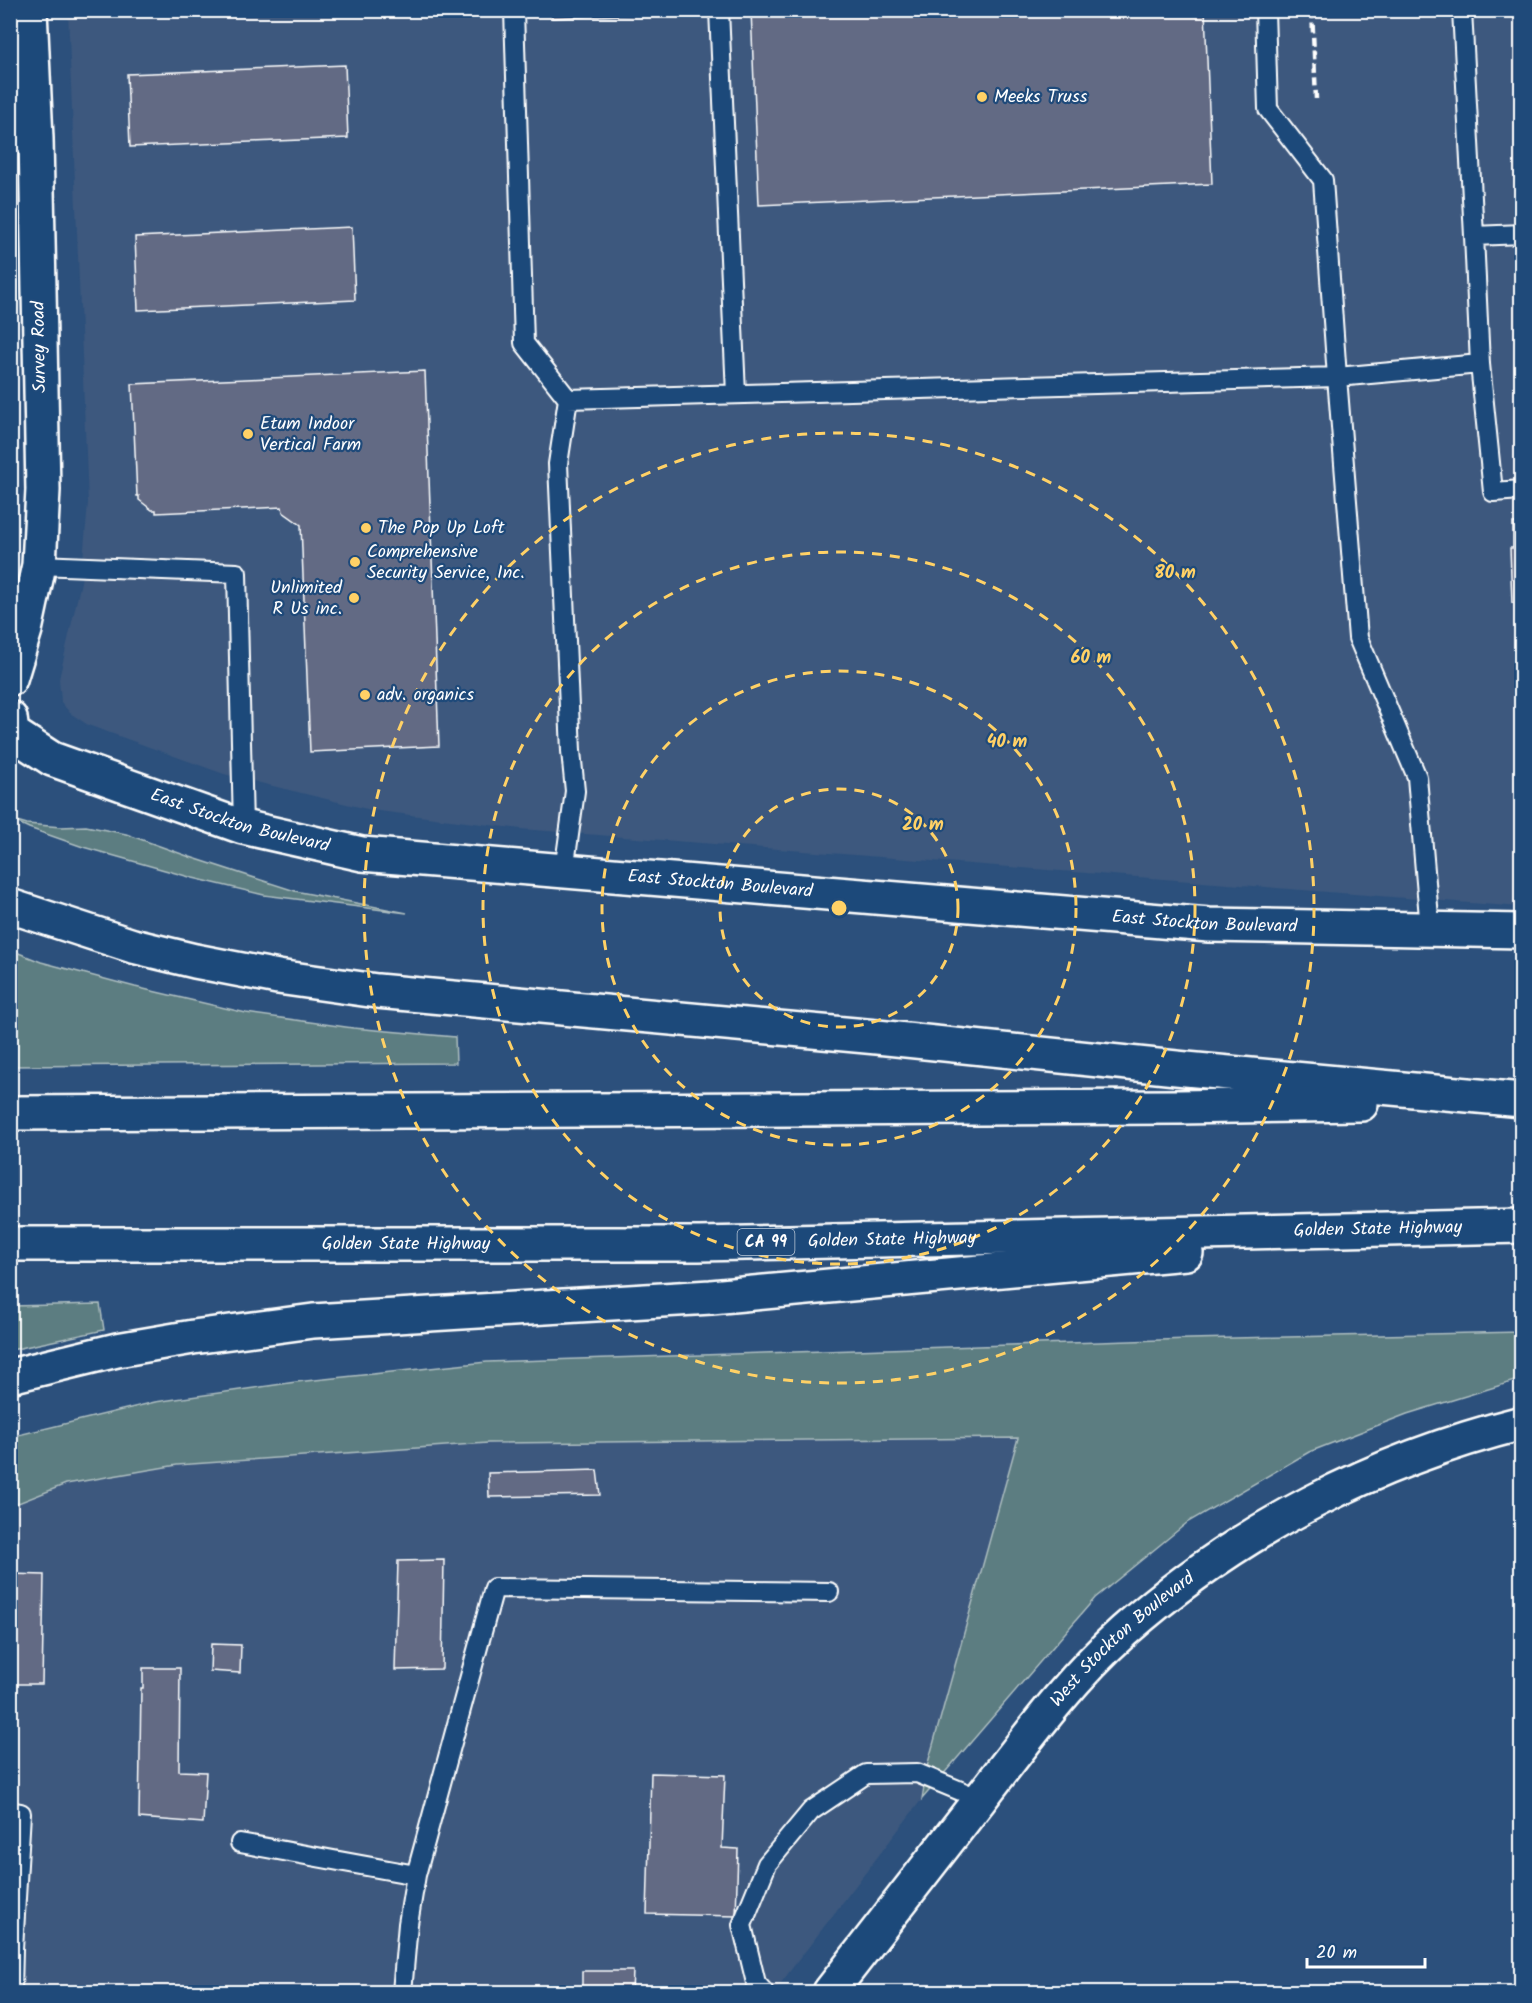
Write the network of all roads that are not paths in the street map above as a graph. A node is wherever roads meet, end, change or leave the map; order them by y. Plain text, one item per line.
1 (30, 10) edge
2 (514, 10) edge
3 (719, 10) edge
4 (1265, 10) edge
5 (1462, 10) edge
6 (23, 140) edge
7 (1521, 234) edge
8 (1474, 236) junction
9 (1480, 364) junction
10 (1337, 377) junction
11 (736, 394) junction
12 (568, 399) junction
13 (1521, 490) edge
14 (39, 565) junction
15 (10, 680) edge
16 (11, 728) edge
17 (243, 827) junction
18 (564, 871) junction
19 (10, 906) edge
20 (1430, 929) junction
21 (1521, 931) edge
22 (1521, 1101) edge
23 (10, 1113) edge
24 (1521, 1226) edge
25 (1472, 1227) junction
26 (10, 1244) edge
27 (10, 1376) edge
28 (1521, 1423) edge
29 (829, 1592) dead end
30 (980, 1798) junction
31 (10, 1811) edge
32 (240, 1843) dead end
33 (416, 1875) junction
34 (12, 1992) edge
35 (402, 1992) edge
36 (764, 1992) edge
37 (830, 1992) edge

1 - 6 main road, Survey Road
2 - 12 lane
3 - 11 lane
4 - 10 lane
5 - 8 lane
6 - 14 main road, Survey Road
7 - 8 lane
8 - 9 lane
9 - 10 lane
9 - 13 lane
10 - 11 lane
10 - 20 lane
11 - 12 lane
12 - 18 lane
14 - 15 main road, Survey Road
14 - 17 lane
16 - 17 main road, East Stockton Boulevard
17 - 18 main road, East Stockton Boulevard
18 - 20 main road, East Stockton Boulevard
19 - 22 main road
20 - 21 main road, East Stockton Boulevard
22 - 23 main road
24 - 25 main road, Golden State Highway / CA 99
25 - 26 main road, Golden State Highway / CA 99
25 - 27 main road
28 - 30 main road, West Stockton Boulevard
29 - 33 lane
30 - 36 lane
30 - 37 main road, West Stockton Boulevard
31 - 34 lane
32 - 33 lane
33 - 35 lane

